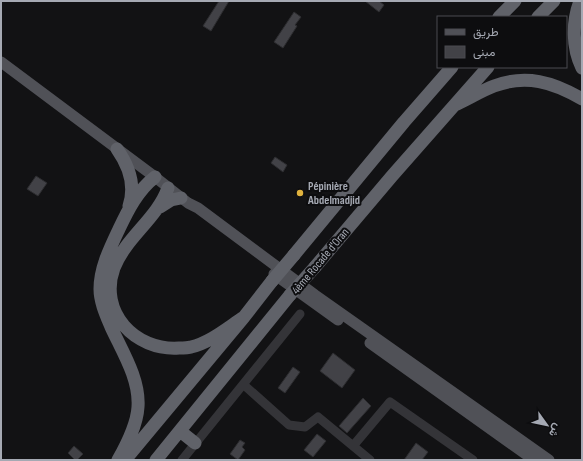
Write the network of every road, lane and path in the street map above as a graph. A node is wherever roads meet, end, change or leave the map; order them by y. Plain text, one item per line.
1 (515, 1) edge
2 (554, 1) edge
3 (580, 1) edge
4 (500, 16) edge
5 (539, 16) edge
6 (1, 62) edge
7 (451, 68) edge
8 (487, 68) edge
9 (582, 68) edge
10 (582, 99) edge
11 (452, 106) junction
12 (117, 149) junction
13 (155, 177) junction
14 (168, 188) junction
15 (184, 201) junction
16 (158, 208) junction
17 (127, 213) junction
18 (300, 314) dead end
19 (244, 317) junction
20 (244, 385) junction
21 (180, 431) junction
22 (195, 443) junction
23 (353, 446) junction
24 (118, 460) edge
25 (125, 460) edge
26 (156, 460) edge
27 (182, 460) edge
28 (370, 460) edge
29 (473, 460) edge
30 (534, 460) edge
31 (549, 460) edge

1 - 4 highway
2 - 5 highway
3 - 9 highway
6 - 12 main road
7 - 19 highway, 4ème Rocade d'Oran, bridge
8 - 11 highway, 4ème Rocade d'Oran
10 - 11 highway
11 - 21 highway, 4ème Rocade d'Oran, bridge
12 - 13 main road
12 - 17 highway
13 - 14 main road
13 - 17 highway
14 - 15 main road
14 - 16 highway
15 - 16 highway
15 - 30 main road
15 - 31 main road
16 - 19 highway
17 - 24 highway
18 - 20 lane
19 - 25 highway, 4ème Rocade d'Oran
20 - 22 lane
20 - 23 lane
21 - 22 highway
21 - 26 highway, 4ème Rocade d'Oran
22 - 27 lane
23 - 28 lane
23 - 29 lane

